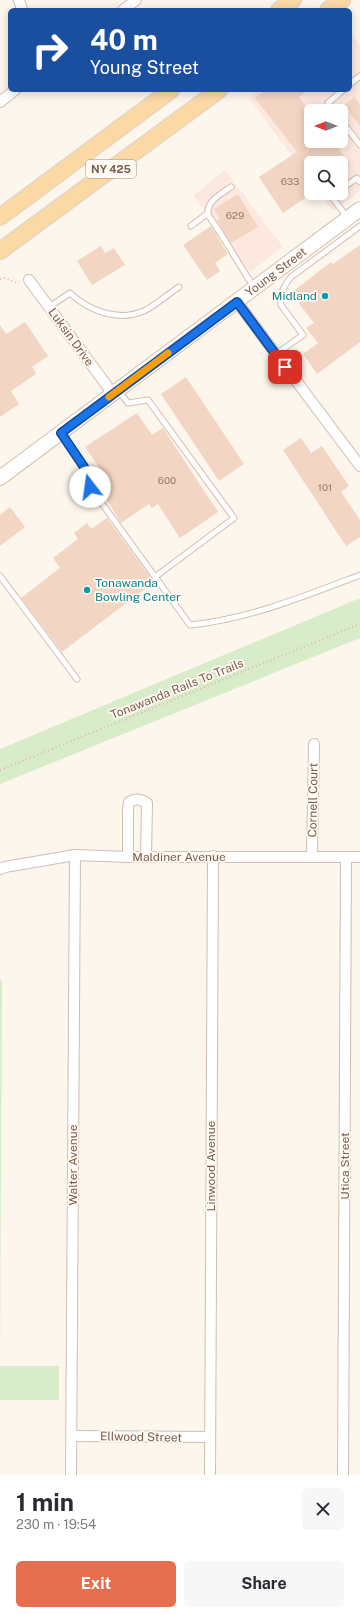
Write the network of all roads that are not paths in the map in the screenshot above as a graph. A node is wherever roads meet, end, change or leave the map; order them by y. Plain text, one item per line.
1 (136, 0) edge
2 (293, 0) edge
3 (342, 0) edge
4 (126, 8) edge
5 (282, 8) edge
6 (331, 8) edge
7 (360, 76) edge
8 (352, 82) edge
9 (13, 92) edge
10 (168, 92) edge
11 (216, 92) edge
12 (341, 92) edge
13 (0, 102) edge
14 (329, 104) edge
15 (348, 129) edge
16 (360, 145) edge
17 (360, 182) edge
18 (348, 184) edge
19 (231, 187) dead end
20 (336, 200) edge
21 (208, 213) junction
22 (355, 216) edge
23 (0, 217) edge
24 (191, 226) dead end
25 (360, 226) edge
26 (1, 248) edge
27 (30, 280) dead end
28 (179, 287) dead end
29 (254, 288) junction
30 (237, 302) junction
31 (50, 307) junction
32 (276, 354) junction
33 (115, 392) junction
34 (61, 433) junction
35 (360, 466) edge
36 (0, 478) edge
37 (360, 575) edge
38 (0, 576) edge
39 (155, 577) junction
40 (77, 679) dead end
41 (314, 744) dead end
42 (75, 855) junction
43 (213, 856) junction
44 (312, 856) junction
45 (128, 857) junction
46 (146, 857) junction
47 (346, 857) junction
48 (360, 857) edge
49 (0, 869) edge
50 (72, 1436) junction
51 (210, 1437) junction
52 (71, 1475) edge
53 (210, 1475) edge
54 (343, 1475) edge

1 - 4 street
2 - 5 main road
3 - 6 main road
7 - 8 lane
9 - 13 street
10 - 23 main road, NY 425
11 - 26 main road, NY 425
12 - 14 lane
15 - 16 lane
17 - 18 lane
19 - 21 lane
20 - 22 lane
21 - 24 lane
21 - 29 lane
22 - 29 street, Young Street
25 - 32 lane
27 - 31 street, Luksin Drive
28 - 31 lane
29 - 30 street, Young Street
30 - 32 street
30 - 33 street, Young Street
31 - 33 street, Luksin Drive
32 - 35 street
33 - 34 street, Young Street
33 - 39 lane
34 - 36 street, Young Street
34 - 39 lane
37 - 39 lane
38 - 40 lane
41 - 44 street, Cornell Court
42 - 45 street, Maldiner Avenue
42 - 49 street, Maldiner Avenue
42 - 50 street, Walter Avenue
43 - 44 street, Maldiner Avenue
43 - 46 street, Maldiner Avenue
43 - 51 street, Linwood Avenue
44 - 47 street, Maldiner Avenue
45 - 46 street, Maldiner Avenue
45 - 46 street
47 - 48 street, Maldiner Avenue
47 - 54 street, Utica Street
50 - 51 street, Ellwood Street
50 - 52 street, Walter Avenue
51 - 53 street, Linwood Avenue

